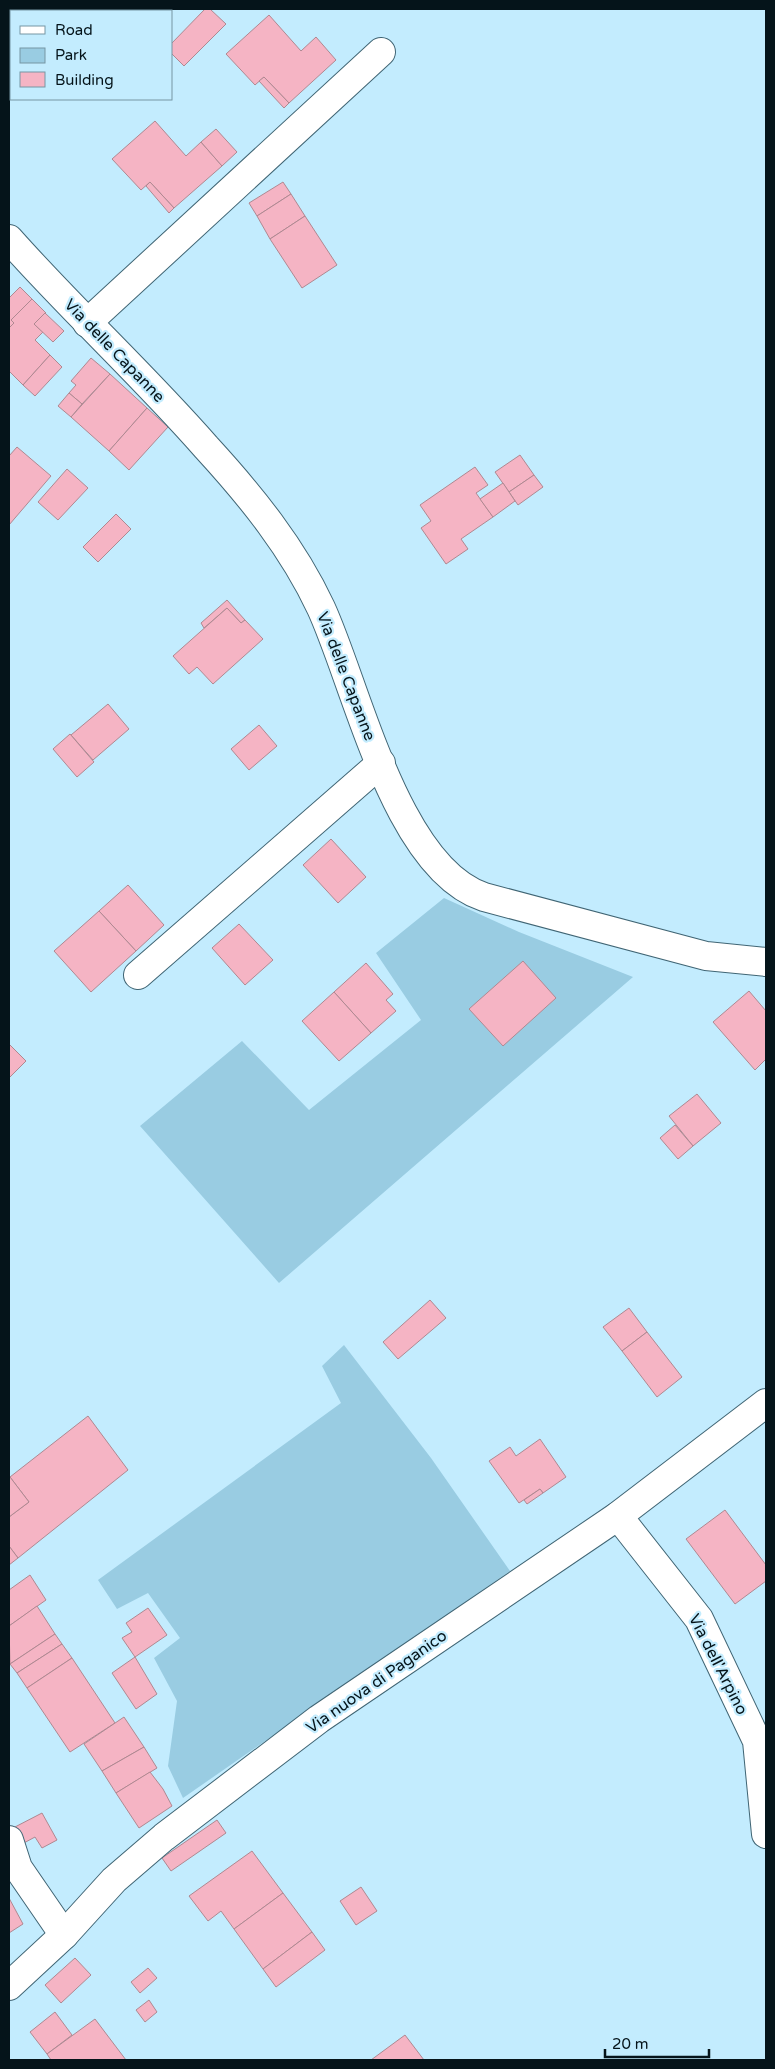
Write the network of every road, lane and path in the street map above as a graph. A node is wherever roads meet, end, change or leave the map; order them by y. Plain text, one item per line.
1 (381, 52) dead end
2 (9, 239) edge
3 (87, 322) junction
4 (380, 763) junction
5 (766, 962) edge
6 (138, 975) dead end
7 (766, 1403) edge
8 (618, 1516) junction
9 (763, 1767) edge
10 (766, 1834) edge
11 (9, 1840) edge
12 (64, 1935) junction
13 (9, 1986) edge

1 - 3 street
2 - 3 street, Via delle Capanne
3 - 4 street, Via delle Capanne
4 - 5 street, Via delle Capanne
4 - 6 street
7 - 8 street, Via nuova di Paganico
8 - 9 street, Via dell'Arpino
8 - 12 street, Via nuova di Paganico
9 - 10 street, Via dell'Arpino
11 - 12 street
12 - 13 street, Via nuova di Paganico

